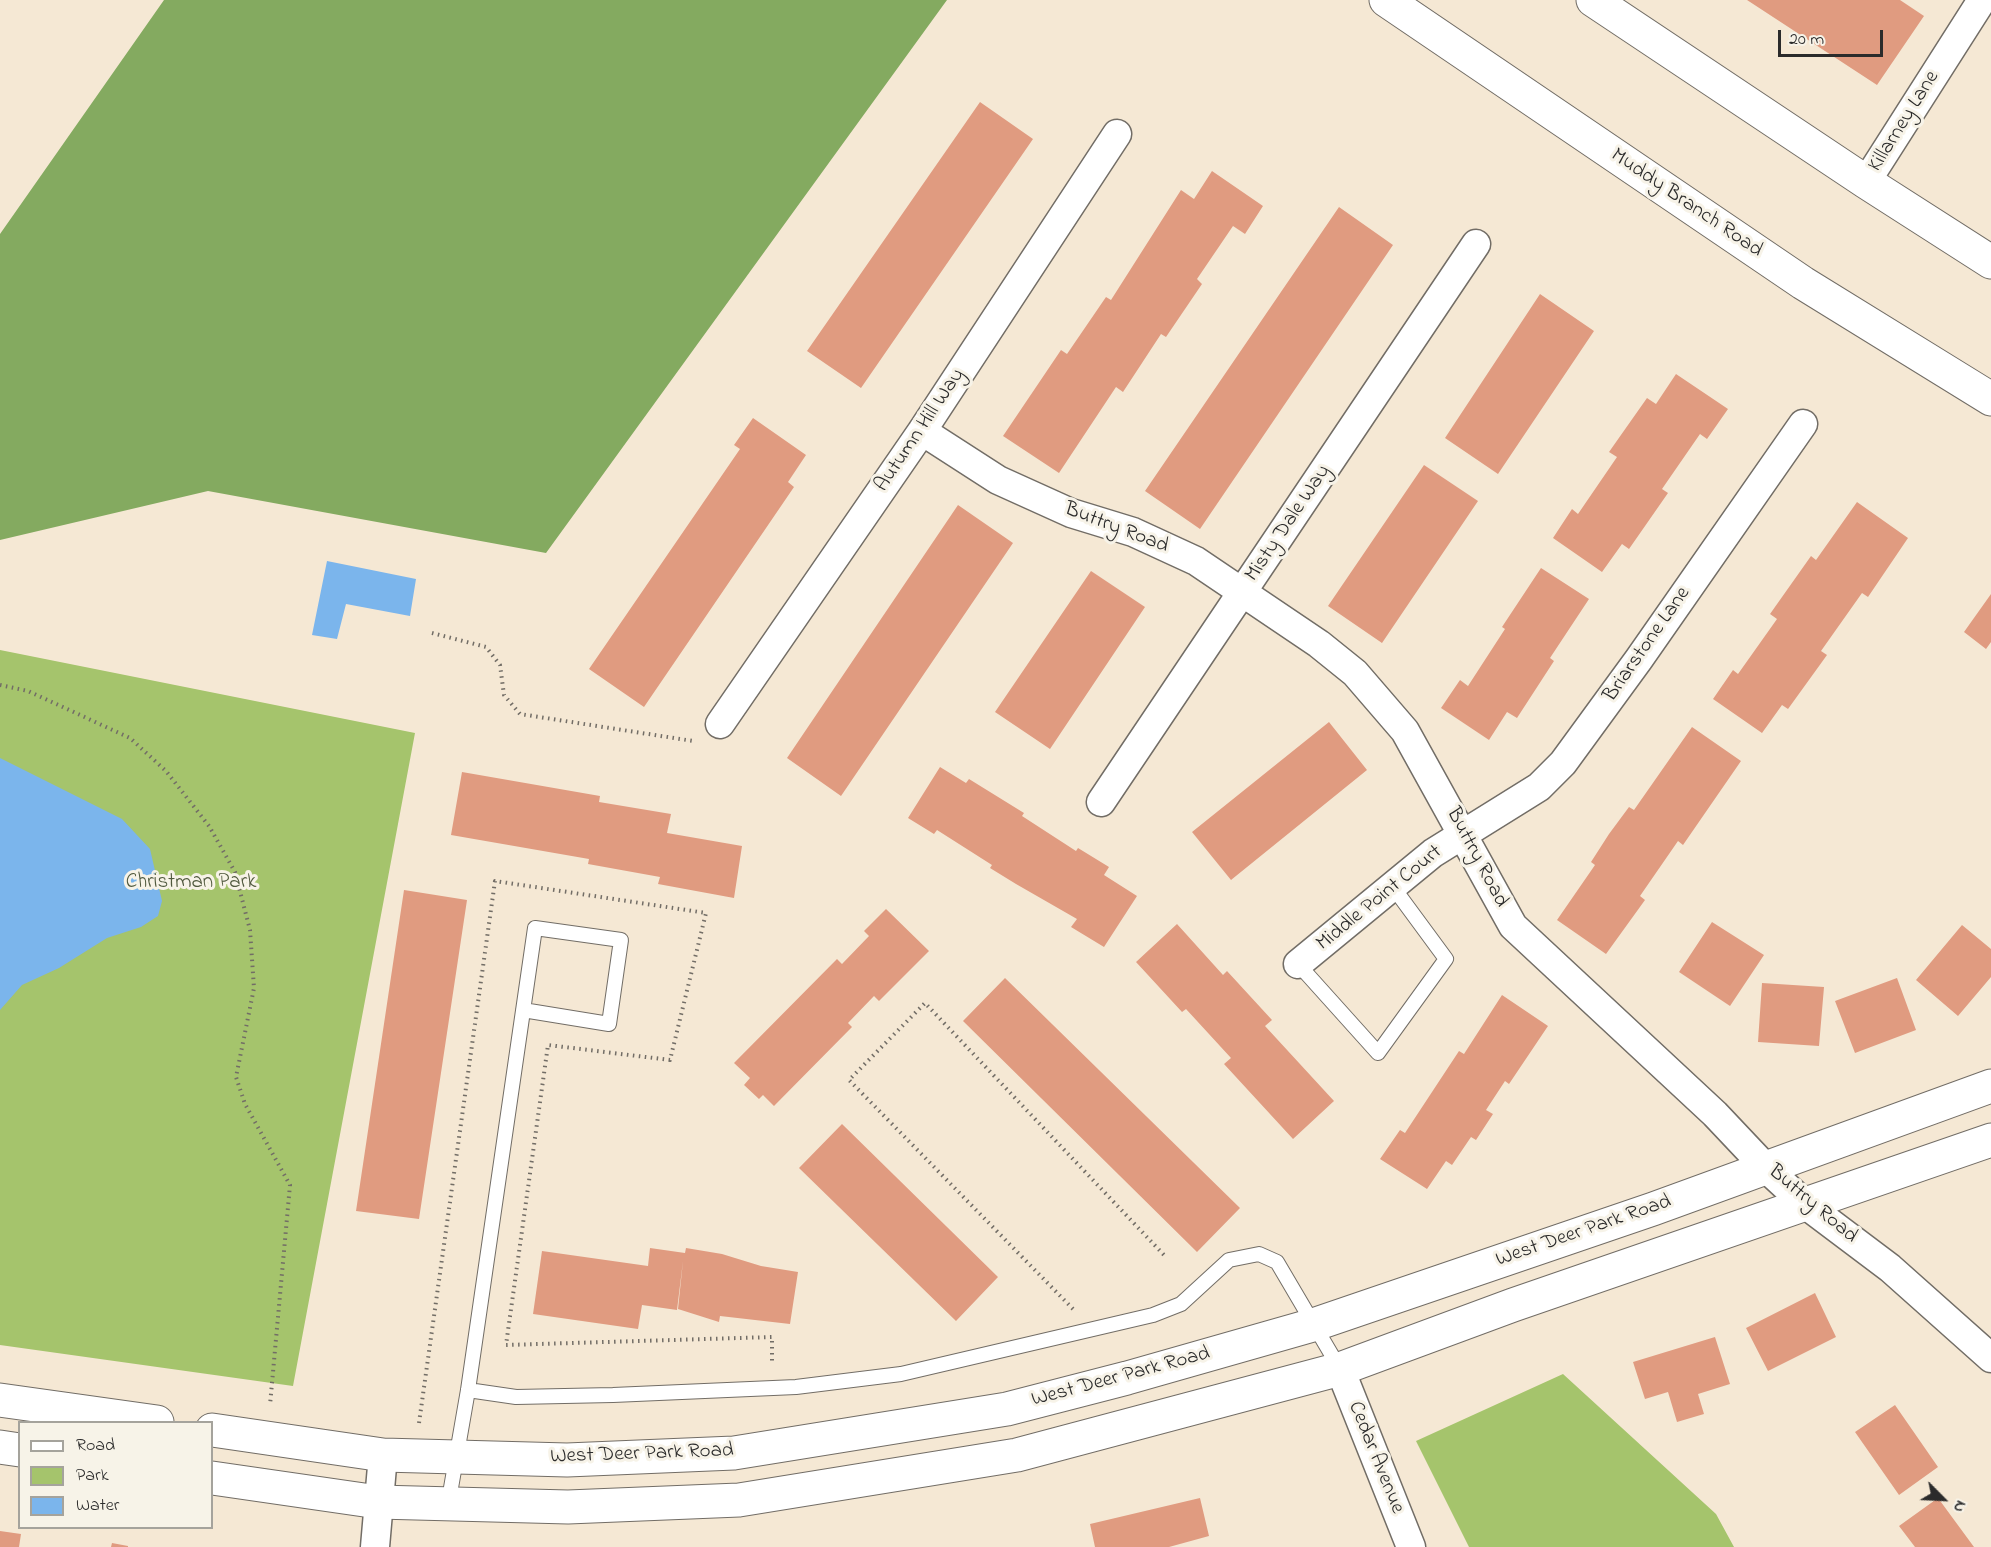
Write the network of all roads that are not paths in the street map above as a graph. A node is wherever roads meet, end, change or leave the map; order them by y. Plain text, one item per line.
1 (1386, 0) edge
2 (1593, 0) edge
3 (1982, 0) edge
4 (1118, 134) dead end
5 (1866, 182) junction
6 (1476, 244) dead end
7 (1991, 262) edge
8 (1991, 399) edge
9 (1803, 424) dead end
10 (922, 431) junction
11 (1244, 591) junction
12 (720, 724) road end
13 (1101, 802) dead end
14 (1463, 835) junction
15 (1393, 887) junction
16 (1298, 964) joint
17 (523, 1010) junction
18 (1991, 1086) edge
19 (1991, 1140) edge
20 (1766, 1168) junction
21 (1805, 1203) junction
22 (1313, 1325) junction
23 (1991, 1358) edge
24 (1340, 1369) junction
25 (468, 1390) junction
26 (0, 1400) edge
27 (150, 1421) edge
28 (213, 1430) edge
29 (0, 1447) edge
30 (18, 1450) edge
31 (383, 1455) junction
32 (456, 1457) junction
33 (213, 1478) edge
34 (378, 1502) junction
35 (448, 1505) junction
36 (375, 1547) edge
37 (1411, 1547) edge

1 - 8 street, Muddy Branch Road
2 - 5 street
3 - 5 street, Killarney Lane
4 - 10 street, Autumn Hill Way
5 - 7 street
6 - 11 street, Misty Dale Way
9 - 14 street, Briarstone Lane
10 - 11 street, Buttry Road
10 - 12 street, Autumn Hill Way
11 - 13 street, Misty Dale Way
11 - 14 street, Buttry Road
14 - 15 street, Middle Point Court
14 - 20 street, Buttry Road
15 - 16 street, Middle Point Court
15 - 16 lane
17 - 17 lane
17 - 25 lane
18 - 20 street, West Deer Park Road
19 - 21 street
20 - 21 street, Buttry Road
20 - 22 street, West Deer Park Road
21 - 23 street, Buttry Road
21 - 24 street
22 - 24 lane
22 - 25 lane
22 - 32 street, West Deer Park Road
24 - 35 street
24 - 37 street, Cedar Avenue
25 - 32 lane
26 - 27 street
28 - 31 street, West Deer Park Road
29 - 30 street
31 - 32 street, West Deer Park Road
31 - 34 street
32 - 35 lane
33 - 34 street
34 - 35 street
34 - 36 street

